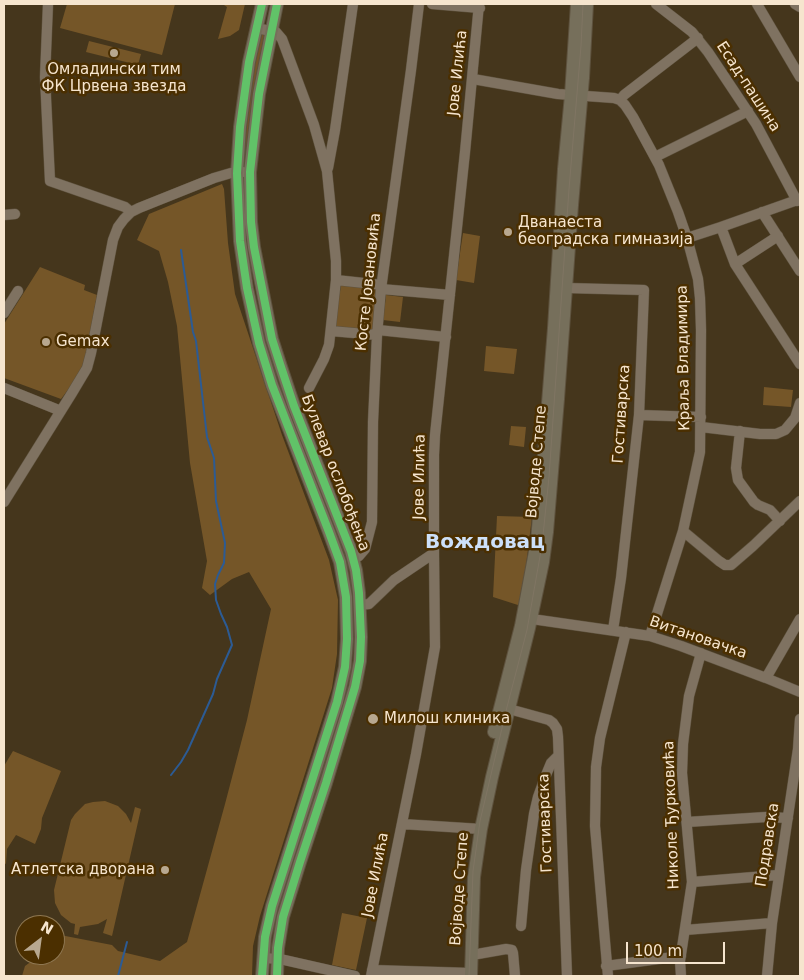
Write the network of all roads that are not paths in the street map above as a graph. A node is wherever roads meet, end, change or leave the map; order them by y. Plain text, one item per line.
1 (48, 4) edge
2 (262, 4) edge
3 (276, 4) edge
4 (354, 4) edge
5 (419, 4) edge
6 (432, 4) edge
7 (577, 4) edge
8 (587, 4) edge
9 (656, 4) edge
10 (757, 4) edge
11 (795, 4) edge
12 (480, 6) edge
13 (800, 7) edge
14 (256, 28) junction
15 (271, 31) junction
16 (698, 38) junction
17 (800, 77) edge
18 (473, 80) junction
19 (576, 96) junction
20 (617, 99) junction
21 (748, 111) junction
22 (333, 139) junction
23 (318, 140) junction
24 (655, 157) junction
25 (327, 171) junction
26 (250, 172) junction
27 (237, 173) junction
28 (798, 200) edge
29 (131, 212) junction
30 (762, 212) junction
31 (15, 214) dead end
32 (4, 216) edge
33 (721, 227) junction
34 (778, 236) junction
35 (687, 238) junction
36 (735, 264) junction
37 (800, 271) edge
38 (336, 280) junction
39 (382, 287) junction
40 (566, 288) junction
41 (18, 291) dead end
42 (450, 295) junction
43 (4, 313) edge
44 (331, 330) junction
45 (378, 332) junction
46 (446, 337) junction
47 (800, 364) edge
48 (4, 388) edge
49 (309, 388) dead end
50 (800, 404) edge
51 (61, 411) junction
52 (639, 415) junction
53 (701, 422) junction
54 (740, 431) junction
55 (800, 501) edge
56 (4, 502) edge
57 (780, 521) junction
58 (683, 531) junction
59 (434, 553) junction
60 (353, 559) junction
61 (357, 583) junction
62 (344, 585) junction
63 (360, 605) junction
64 (527, 618) junction
65 (800, 620) edge
66 (614, 630) junction
67 (626, 632) junction
68 (650, 636) junction
69 (701, 653) junction
70 (766, 678) junction
71 (800, 692) edge
72 (509, 709) junction
73 (800, 719) edge
74 (323, 746) junction
75 (337, 749) junction
76 (558, 756) junction
77 (788, 818) junction
78 (686, 822) junction
79 (402, 824) junction
80 (477, 829) junction
81 (778, 875) junction
82 (692, 882) junction
83 (772, 923) junction
84 (521, 926) dead end
85 (686, 930) junction
86 (472, 955) junction
87 (681, 956) junction
88 (263, 958) junction
89 (277, 958) junction
90 (607, 971) edge
91 (371, 973) edge
92 (466, 974) edge
93 (262, 976) edge
94 (277, 976) edge
95 (355, 976) edge
96 (515, 976) edge
97 (567, 976) edge
98 (681, 976) edge
99 (767, 976) edge

1 - 29 street
2 - 14 main road, Булевар ослобођења
3 - 15 main road, Булевар ослобођења
4 - 22 street
5 - 39 street, Косте Јовановића
6 - 12 street
7 - 19 main road, Војводе Степе
8 - 19 main road, Војводе Степе
9 - 16 street, Есад-пашина
10 - 17 street
11 - 13 street
12 - 18 street, Јове Илића
14 - 15 street
14 - 27 main road, Булевар ослобођења
15 - 23 street
15 - 26 main road, Булевар ослобођења
16 - 20 street
16 - 21 street, Есад-пашина
18 - 19 street
18 - 42 street, Јове Илића
19 - 20 street
19 - 40 main road, Војводе Степе
19 - 64 main road, Војводе Степе
20 - 24 street, Краља Владимира
21 - 24 street
21 - 28 street, Есад-пашина
22 - 23 street
22 - 25 street
23 - 25 street
24 - 35 street, Краља Владимира
25 - 38 street
26 - 27 street
26 - 60 main road, Булевар ослобођења
27 - 29 street
27 - 62 main road, Булевар ослобођења
28 - 30 street
29 - 51 street
30 - 33 street
30 - 34 street
31 - 32 street
33 - 35 street
33 - 36 street
34 - 36 street
34 - 37 street
35 - 53 street, Краља Владимира
36 - 47 street
38 - 39 street
38 - 44 street
39 - 42 street
39 - 45 street, Косте Јовановића
40 - 52 street, Гостиварска
40 - 64 main road, Војводе Степе
41 - 43 street
42 - 46 street, Јове Илића
44 - 45 street
44 - 49 street
45 - 46 street
45 - 60 street, Косте Јовановића
46 - 59 street, Јове Илића
48 - 51 street
50 - 54 street
51 - 56 street
52 - 53 street
52 - 66 street, Гостиварска
53 - 54 street
53 - 58 street, Краља Владимира
54 - 57 street
55 - 57 street
57 - 58 street
58 - 68 street, Краља Владимира
59 - 63 street
59 - 79 street, Јове Илића
60 - 61 main road, Булевар ослобођења
61 - 62 main road
61 - 63 main road, Булевар ослобођења
62 - 74 main road, Булевар ослобођења
63 - 75 main road, Булевар ослобођења
64 - 66 street, Витановачка
64 - 72 main road, Војводе Степе
64 - 80 main road, Војводе Степе
65 - 70 street
66 - 67 street, Витановачка
67 - 68 street, Витановачка
67 - 90 street
68 - 69 street, Витановачка
69 - 70 street, Витановачка
69 - 78 street, Николе Ђурковића
70 - 71 street, Витановачка
72 - 76 street
72 - 80 main road, Војводе Степе
73 - 77 street, Подравска
74 - 75 main road
74 - 88 main road, Булевар ослобођења
75 - 89 main road, Булевар ослобођења
76 - 84 street, Гостиварска
76 - 97 street, Гостиварска
77 - 78 street
77 - 81 street, Подравска
78 - 82 street, Николе Ђурковића
79 - 80 street
79 - 91 street, Јове Илића
80 - 86 main road, Војводе Степе
80 - 92 main road, Војводе Степе
81 - 82 street
81 - 83 street, Подравска
82 - 85 street, Николе Ђурковића
83 - 85 street
83 - 99 street, Подравска
85 - 87 street, Николе Ђурковића
86 - 92 main road, Војводе Степе
86 - 96 street
87 - 90 street
87 - 98 street, Николе Ђурковића
88 - 89 street
88 - 93 main road, Булевар ослобођења
89 - 94 main road, Булевар ослобођења
89 - 95 street
91 - 92 street

